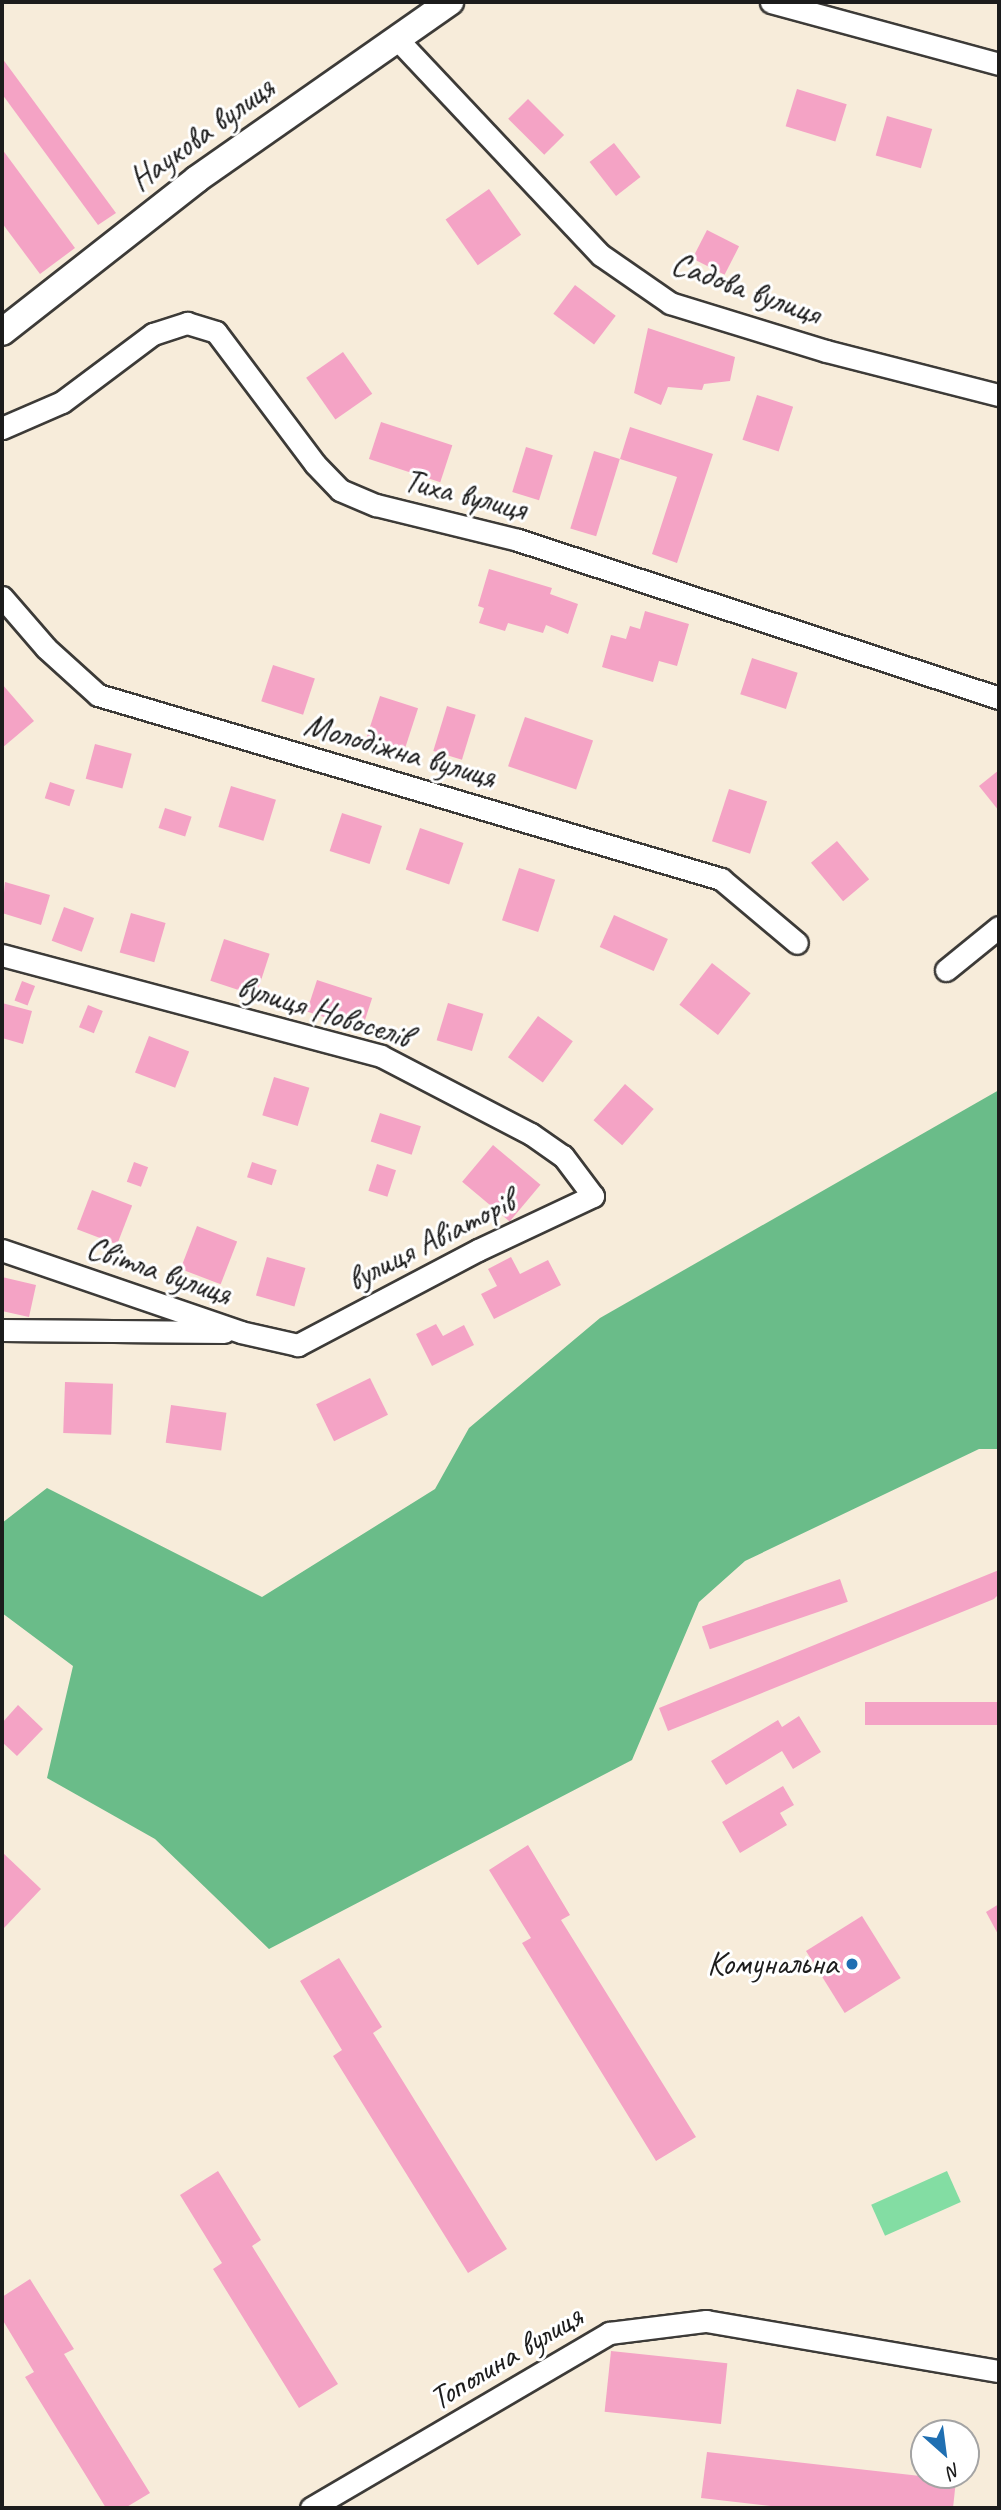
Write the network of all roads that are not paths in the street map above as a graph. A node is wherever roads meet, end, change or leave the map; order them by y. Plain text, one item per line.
1 (450, 2) edge
2 (771, 2) edge
3 (399, 41) junction
4 (999, 64) edge
5 (2, 332) edge
6 (999, 396) edge
7 (2, 428) edge
8 (2, 597) edge
9 (999, 698) edge
10 (999, 926) edge
11 (797, 943) dead end
12 (2, 955) edge
13 (946, 970) dead end
14 (593, 1196) joint
15 (2, 1250) edge
16 (2, 1330) edge
17 (241, 1332) junction
18 (298, 1345) joint
19 (999, 2371) edge
20 (311, 2508) edge

1 - 3 street, Наукова вулиця
2 - 4 street
3 - 5 street, Наукова вулиця
3 - 6 street, Садова вулиця
7 - 9 street, Тиха вулиця
8 - 11 street, Молодіжна вулиця
10 - 13 street
12 - 14 street, вулиця Новоселів
14 - 18 street, вулиця Авіаторів
15 - 17 street, Світла вулиця
16 - 17 street
17 - 18 street, Світла вулиця
19 - 20 street, Тополина вулиця

